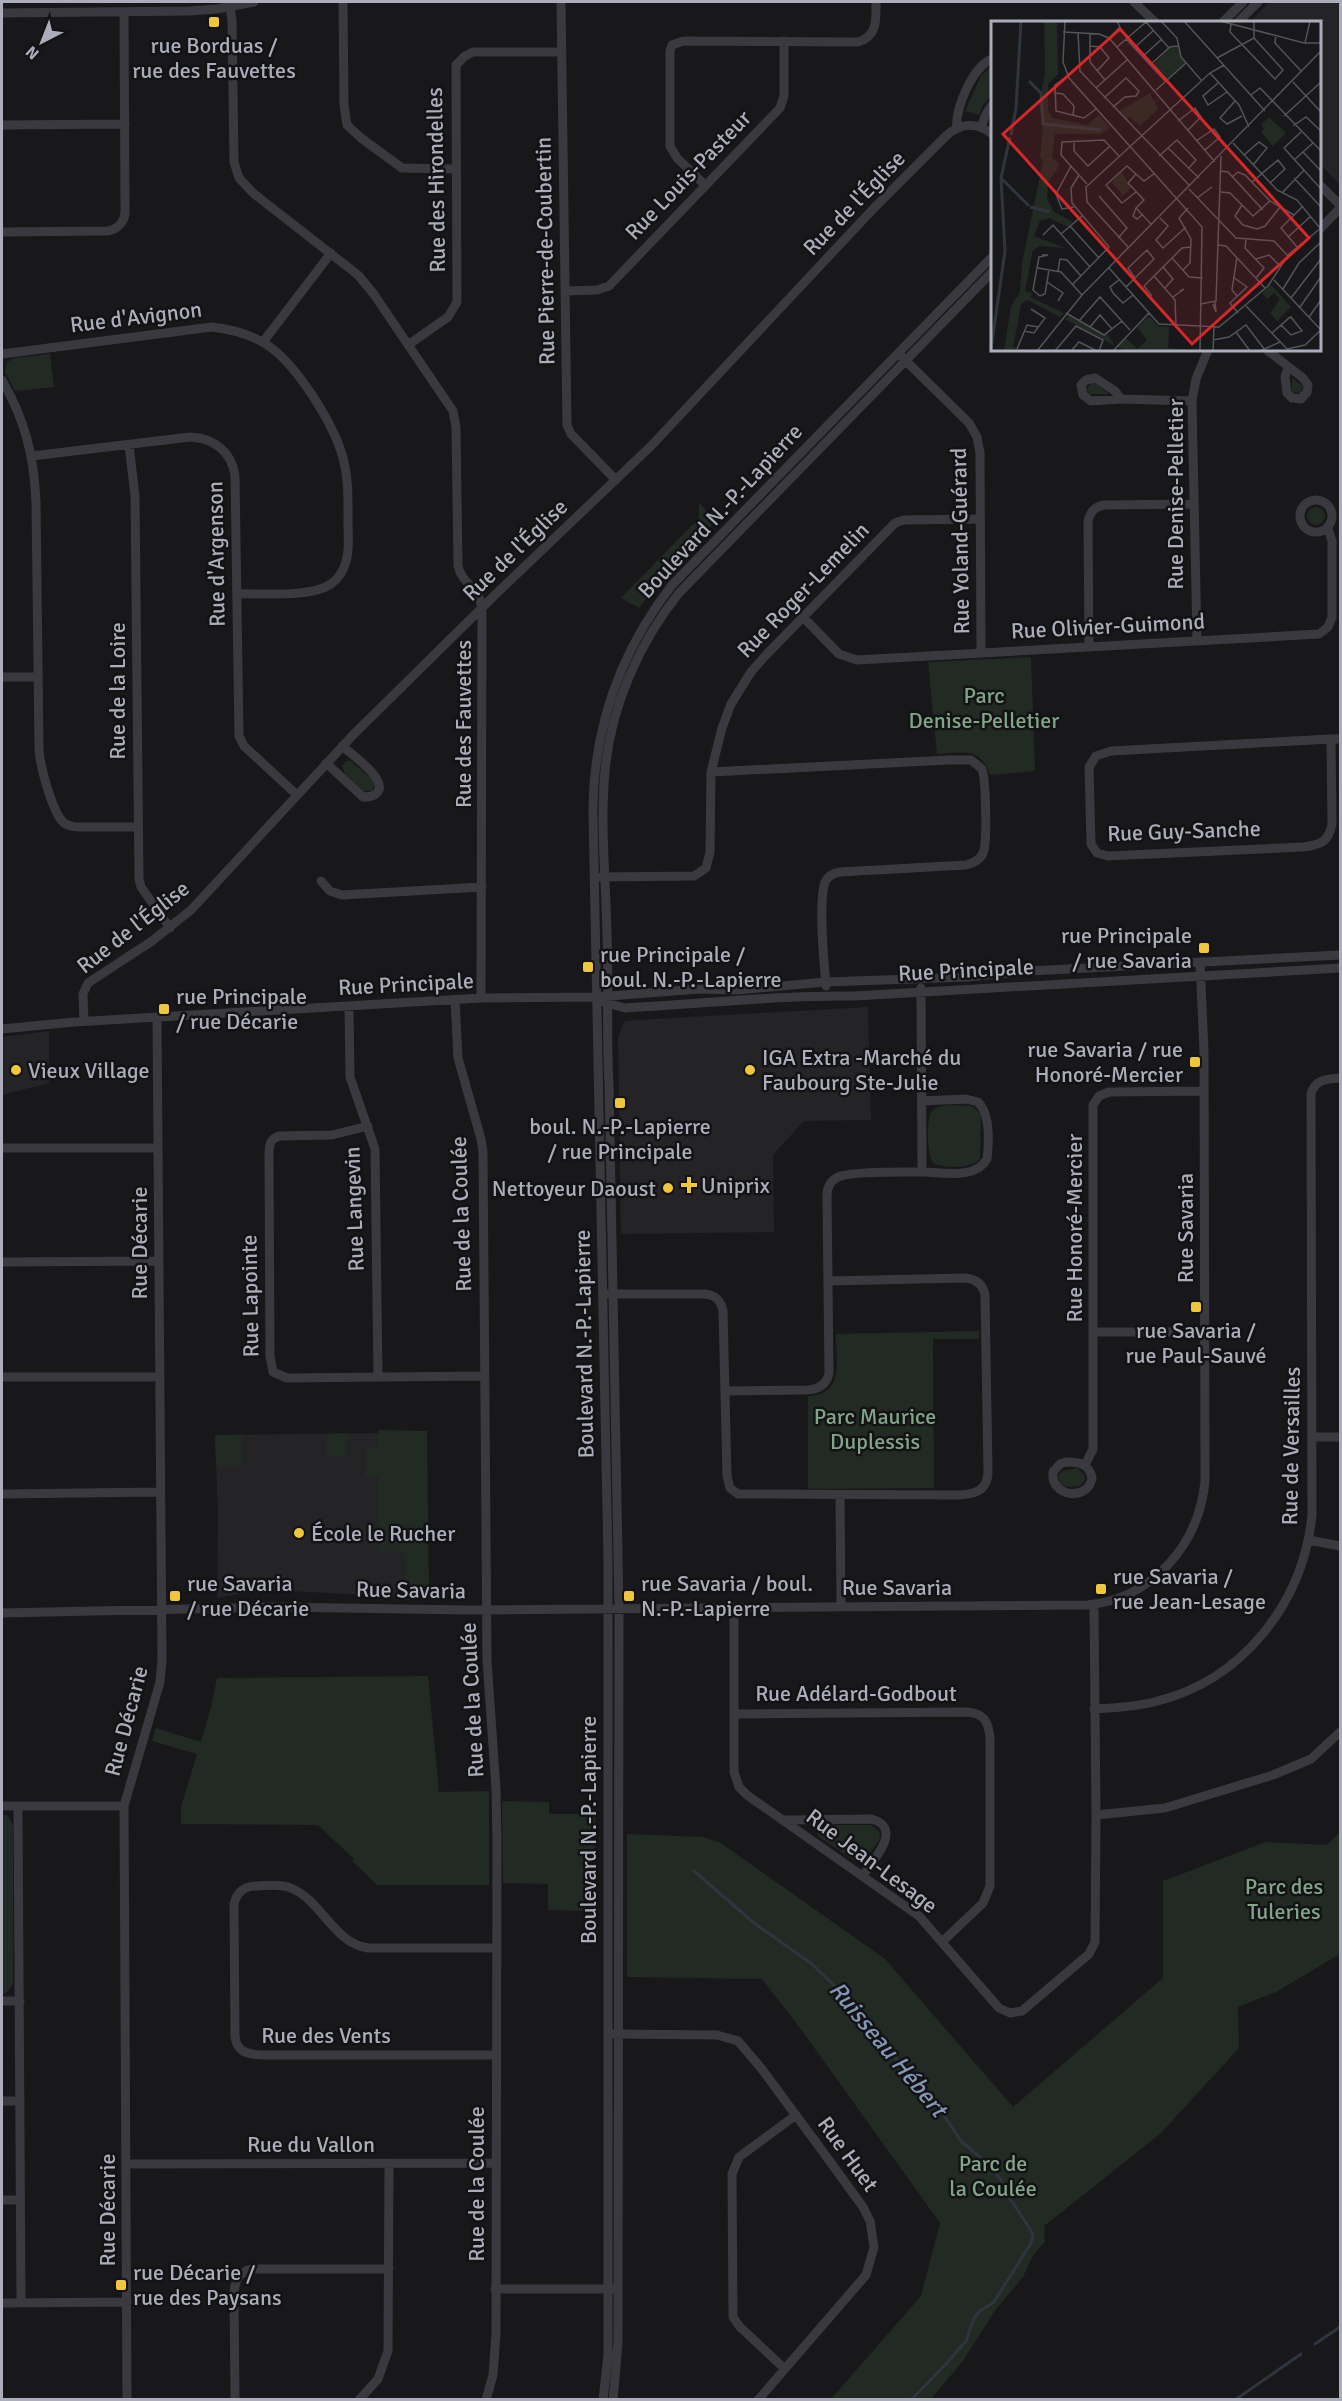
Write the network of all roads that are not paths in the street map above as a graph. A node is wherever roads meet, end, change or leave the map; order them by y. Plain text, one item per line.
1 (254, 2) edge
2 (343, 2) edge
3 (561, 2) edge
4 (876, 2) edge
5 (1134, 2) edge
6 (1243, 2) edge
7 (1258, 2) edge
8 (230, 7) junction
9 (124, 12) junction
10 (2, 13) edge
11 (1154, 21) edge
12 (1224, 21) edge
13 (1239, 21) edge
14 (784, 41) junction
15 (561, 52) junction
16 (991, 59) edge
17 (991, 108) edge
18 (125, 124) junction
19 (2, 125) edge
20 (981, 127) junction
21 (957, 128) junction
22 (991, 133) edge
23 (456, 169) junction
24 (705, 185) junction
25 (1321, 186) edge
26 (1341, 207) edge
27 (1321, 228) edge
28 (2, 232) edge
29 (331, 253) junction
30 (991, 259) edge
31 (991, 274) edge
32 (565, 291) junction
33 (263, 342) junction
34 (408, 345) junction
35 (1208, 351) edge
36 (1268, 351) edge
37 (2, 354) edge
38 (902, 357) junction
39 (1288, 367) dead end
40 (2, 380) edge
41 (1121, 399) dead end
42 (1192, 401) junction
43 (129, 445) junction
44 (32, 456) junction
45 (616, 480) junction
46 (1193, 504) junction
47 (980, 519) junction
48 (1328, 528) dead end
49 (237, 594) junction
50 (482, 609) junction
51 (803, 617) junction
52 (1197, 640) junction
53 (1089, 646) junction
54 (981, 653) junction
55 (2, 677) edge
56 (39, 677) junction
57 (1336, 739) edge
58 (342, 746) junction
59 (326, 764) junction
60 (711, 772) junction
61 (297, 795) junction
62 (138, 827) junction
63 (601, 877) junction
64 (321, 881) dead end
65 (482, 887) junction
66 (170, 928) junction
67 (1341, 955) edge
68 (1200, 963) junction
69 (1341, 968) edge
70 (1200, 976) junction
71 (920, 979) junction
72 (826, 981) junction
73 (921, 992) junction
74 (826, 995) junction
75 (597, 997) junction
76 (481, 998) junction
77 (455, 1000) junction
78 (608, 1000) junction
79 (349, 1007) junction
80 (158, 1017) junction
81 (84, 1021) junction
82 (2, 1029) edge
83 (1341, 1078) edge
84 (1204, 1091) junction
85 (922, 1101) junction
86 (368, 1126) junction
87 (2, 1148) edge
88 (158, 1148) junction
89 (922, 1172) junction
90 (159, 1261) junction
91 (2, 1262) edge
92 (829, 1281) junction
93 (603, 1294) junction
94 (613, 1294) junction
95 (1094, 1332) junction
96 (1205, 1332) junction
97 (484, 1376) junction
98 (2, 1377) edge
99 (159, 1377) junction
100 (378, 1377) junction
101 (725, 1391) junction
102 (1312, 1437) junction
103 (1341, 1437) edge
104 (1086, 1466) junction
105 (160, 1492) junction
106 (2, 1494) edge
107 (840, 1495) junction
108 (1310, 1540) junction
109 (1341, 1546) edge
110 (1094, 1605) junction
111 (841, 1606) junction
112 (619, 1608) junction
113 (734, 1608) junction
114 (608, 1609) junction
115 (486, 1610) junction
116 (161, 1611) junction
117 (2, 1613) edge
118 (1094, 1709) junction
119 (734, 1714) junction
120 (1341, 1732) edge
121 (2, 1806) edge
122 (18, 1806) junction
123 (124, 1806) junction
124 (1096, 1815) junction
125 (784, 1820) junction
126 (863, 1875) junction
127 (942, 1942) junction
128 (496, 1948) junction
129 (2, 2001) edge
130 (20, 2001) junction
131 (613, 2035) junction
132 (495, 2055) junction
133 (2, 2101) edge
134 (20, 2101) junction
135 (795, 2115) junction
136 (496, 2163) junction
137 (126, 2164) junction
138 (389, 2164) junction
139 (2, 2200) edge
140 (20, 2200) junction
141 (388, 2269) junction
142 (495, 2289) junction
143 (608, 2289) junction
144 (618, 2289) junction
145 (127, 2302) junction
146 (2, 2303) edge
147 (21, 2303) junction
148 (785, 2369) junction
149 (127, 2400) edge
150 (235, 2400) edge
151 (359, 2400) edge
152 (486, 2400) edge
153 (603, 2400) edge
154 (613, 2400) edge
155 (758, 2400) edge

1 - 8 street
2 - 23 street
3 - 15 street, Rue Pierre-de-Coubertin
4 - 14 street
5 - 11 street
6 - 12 street
7 - 13 street
8 - 9 street
8 - 29 street, Rue des Fauvettes
9 - 10 street
9 - 18 street
14 - 24 street, Rue Louis-Pasteur
14 - 24 street
15 - 23 street, Rue des Hirondelles
15 - 32 street, Rue Pierre-de-Coubertin
16 - 21 street
17 - 20 street
18 - 19 street
18 - 28 street
20 - 21 street
20 - 22 street
21 - 45 street, Rue de l'Église
23 - 34 street, Rue des Hirondelles
24 - 32 street, Rue Louis-Pasteur
25 - 26 street
26 - 27 street
29 - 33 street
29 - 34 street, Rue des Fauvettes
30 - 38 street, Boulevard N.-P.-Lapierre
31 - 38 street, Boulevard N.-P.-Lapierre
32 - 45 street, Rue Pierre-de-Coubertin
33 - 37 street, Rue d'Avignon
33 - 49 street, Rue d'Avignon
34 - 50 street, Rue des Fauvettes
35 - 42 street, Rue Denise-Pelletier
36 - 39 street
38 - 47 street, Rue Yoland-Guérard
38 - 63 street, Boulevard N.-P.-Lapierre
40 - 44 street
41 - 42 street
42 - 46 street, Rue Denise-Pelletier
43 - 44 street, Rue d'Argenson
43 - 49 street, Rue d'Argenson
43 - 62 street, Rue de la Loire
44 - 56 street
45 - 50 street, Rue de l'Église
46 - 52 street, Rue Denise-Pelletier
46 - 53 street
47 - 51 street, Rue Roger-Lemelin
47 - 54 street, Rue Yoland-Guérard
48 - 52 street, Rue Olivier-Guimond
49 - 61 street, Rue d'Argenson
50 - 58 street, Rue de l'Église
50 - 65 street, Rue des Fauvettes
51 - 54 street, Rue Olivier-Guimond
51 - 60 street, Rue Roger-Lemelin
52 - 53 street, Rue Olivier-Guimond
53 - 54 street, Rue Olivier-Guimond
55 - 56 street
56 - 62 street
57 - 57 street, Rue Guy-Sanche
58 - 59 street, Rue de l'Église
58 - 59 street
59 - 61 street, Rue de l'Église
60 - 63 street, Rue Roger-Lemelin
60 - 72 street
61 - 66 street, Rue de l'Église
62 - 66 street, Rue de la Loire
63 - 75 street, Boulevard N.-P.-Lapierre
63 - 78 street, Boulevard N.-P.-Lapierre
64 - 65 street
65 - 76 street, Rue des Fauvettes
66 - 81 street, Rue de l'Église
67 - 68 street, Rue Principale
68 - 70 street, Rue Savaria
68 - 71 street, Rue Principale
69 - 70 street, Rue Principale
70 - 73 street, Rue Principale
70 - 84 street, Rue Savaria
71 - 72 street, Rue Principale
71 - 73 street
72 - 74 street
72 - 78 street, Rue Principale
73 - 74 street, Rue Principale
73 - 85 street
74 - 78 street, Rue Principale
75 - 76 street, Rue Principale
75 - 78 street, Rue Principale
75 - 93 street, Boulevard N.-P.-Lapierre
76 - 77 street, Rue Principale
77 - 79 street, Rue Principale
77 - 97 street, Rue de la Coulée
78 - 94 street, Boulevard N.-P.-Lapierre
79 - 80 street, Rue Principale
79 - 86 street, Rue Langevin
80 - 81 street, Rue Principale
80 - 88 street, Rue Décarie
81 - 82 street, Rue Principale
83 - 102 street, Rue de Versailles
84 - 95 street, Rue Honoré-Mercier
84 - 96 street, Rue Savaria
85 - 89 street
85 - 89 street
86 - 100 street, Rue Langevin
86 - 100 street, Rue Lapointe
87 - 88 street
88 - 90 street, Rue Décarie
89 - 92 street
90 - 91 street
90 - 99 street, Rue Décarie
92 - 101 street
92 - 107 street
93 - 94 street
93 - 114 street, Boulevard N.-P.-Lapierre
94 - 101 street
94 - 112 street, Boulevard N.-P.-Lapierre
95 - 96 street
95 - 104 street, Rue Honoré-Mercier
96 - 110 street, Rue Savaria
97 - 100 street, Rue Lapointe
97 - 115 street, Rue de la Coulée
98 - 99 street
99 - 105 street, Rue Décarie
101 - 107 street
102 - 103 street
102 - 108 street, Rue de Versailles
104 - 104 street, Rue Honoré-Mercier
105 - 106 street
105 - 116 street, Rue Décarie
107 - 111 street
108 - 109 street
108 - 118 street, Rue de Versailles
110 - 111 street, Rue Savaria
110 - 118 street, Rue Jean-Lesage
111 - 113 street, Rue Savaria
112 - 113 street, Rue Savaria
112 - 114 street, Rue Savaria
112 - 131 street, Boulevard N.-P.-Lapierre
113 - 119 street, Rue Jean-Lesage
114 - 115 street, Rue Savaria
114 - 131 street, Boulevard N.-P.-Lapierre
115 - 116 street, Rue Savaria
115 - 128 street, Rue de la Coulée
116 - 117 street, Rue Savaria
116 - 123 street, Rue Décarie
118 - 124 street, Rue Jean-Lesage
119 - 125 street, Rue Jean-Lesage
119 - 127 street, Rue Adélard-Godbout
120 - 124 street
121 - 122 street
122 - 123 street
122 - 130 street
123 - 137 street, Rue Décarie
124 - 127 street, Rue Jean-Lesage
125 - 126 street, Rue Jean-Lesage
125 - 126 street
126 - 127 street, Rue Jean-Lesage
128 - 132 street, Rue de la Coulée
128 - 132 street, Rue des Vents
129 - 130 street
130 - 134 street
131 - 135 street, Rue Huet
131 - 143 street, Boulevard N.-P.-Lapierre
131 - 144 street, Boulevard N.-P.-Lapierre
132 - 136 street, Rue de la Coulée
133 - 134 street
134 - 140 street
135 - 148 street
135 - 148 street, Rue Huet
136 - 138 street, Rue du Vallon
136 - 142 street, Rue de la Coulée
137 - 138 street, Rue du Vallon
137 - 145 street, Rue Décarie
138 - 141 street
139 - 140 street
140 - 147 street
141 - 150 street
141 - 151 street
142 - 143 street
142 - 152 street, Rue de la Coulée
143 - 144 street
143 - 153 street, Boulevard N.-P.-Lapierre
144 - 154 street, Boulevard N.-P.-Lapierre
145 - 147 street
145 - 149 street, Rue Décarie
146 - 147 street
148 - 155 street, Rue Huet

